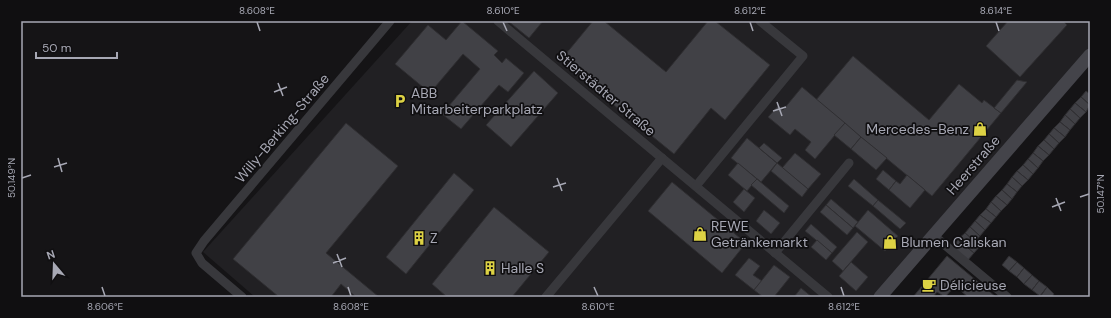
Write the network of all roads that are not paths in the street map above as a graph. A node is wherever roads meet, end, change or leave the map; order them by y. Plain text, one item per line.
1 (390, 21) edge
2 (498, 21) edge
3 (760, 21) edge
4 (1090, 55) edge
5 (662, 158) junction
6 (849, 163) dead end
7 (696, 186) junction
8 (933, 235) junction
9 (775, 252) junction
10 (242, 297) edge
11 (546, 297) edge
12 (828, 297) edge
13 (880, 297) edge
14 (1007, 297) edge

1 - 10 street, Willy-Berking-Straße
2 - 5 street, Stierstädter Straße
3 - 7 street
4 - 8 main road, Heerstraße
5 - 7 street, Stierstädter Straße
5 - 11 street
6 - 9 street
7 - 9 street, Stierstädter Straße
8 - 13 main road, Heerstraße
8 - 14 street
9 - 12 street, Stierstädter Straße

